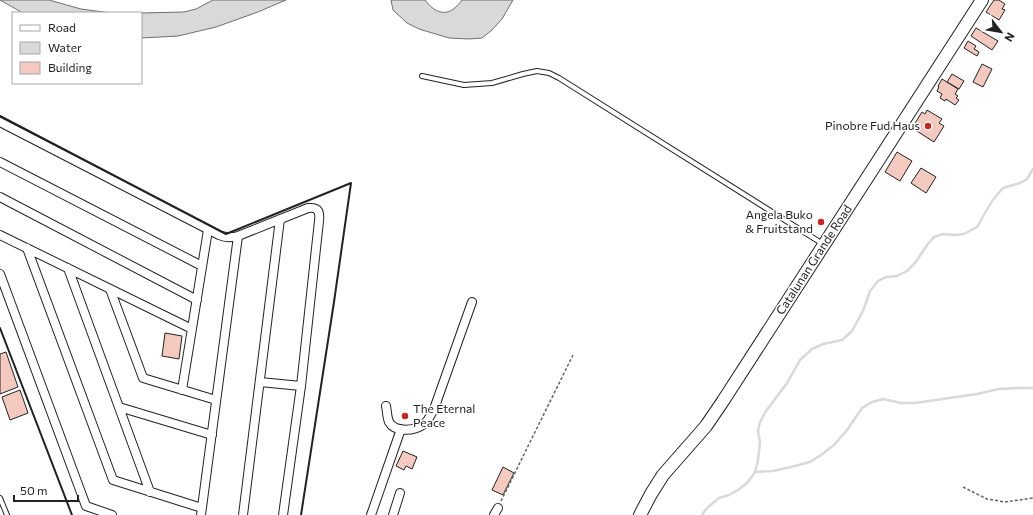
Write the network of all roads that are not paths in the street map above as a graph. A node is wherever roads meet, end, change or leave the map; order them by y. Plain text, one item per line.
1 (982, 0) edge
2 (422, 76) dead end
3 (0, 122) edge
4 (0, 162) edge
5 (0, 197) edge
6 (280, 219) junction
7 (208, 230) junction
8 (0, 235) edge
9 (238, 236) junction
10 (824, 244) junction
11 (27, 248) junction
12 (202, 266) junction
13 (68, 268) junction
14 (0, 274) edge
15 (110, 289) junction
16 (197, 300) junction
17 (472, 302) dead end
18 (192, 329) junction
19 (260, 382) junction
20 (301, 386) junction
21 (182, 390) junction
22 (216, 400) junction
23 (386, 406) dead end
24 (119, 407) junction
25 (401, 429) junction
26 (212, 435) junction
27 (150, 492) junction
28 (400, 493) dead end
29 (0, 498) edge
30 (201, 512) edge
31 (8, 515) edge
32 (112, 515) edge
33 (243, 515) edge
34 (283, 515) edge
35 (371, 515) edge
36 (393, 515) edge
37 (640, 515) edge

1 - 10 main road, Catalunan Grande Road
2 - 10 lane
3 - 7 street
4 - 12 street
5 - 16 street
6 - 9 street
6 - 19 street
6 - 20 street
7 - 9 street
7 - 12 street
8 - 11 street
9 - 22 street
10 - 37 main road, Catalunan Grande Road
11 - 13 street
11 - 27 street
12 - 16 street
13 - 15 street
13 - 24 street
14 - 32 street
15 - 18 street
15 - 21 street
16 - 18 street
17 - 25 street
18 - 21 street
19 - 20 street
19 - 33 street
20 - 34 street
21 - 22 street
22 - 26 street
23 - 25 street
24 - 26 street
24 - 27 street
25 - 35 street
26 - 30 street
27 - 30 street
28 - 36 street
29 - 31 lane

